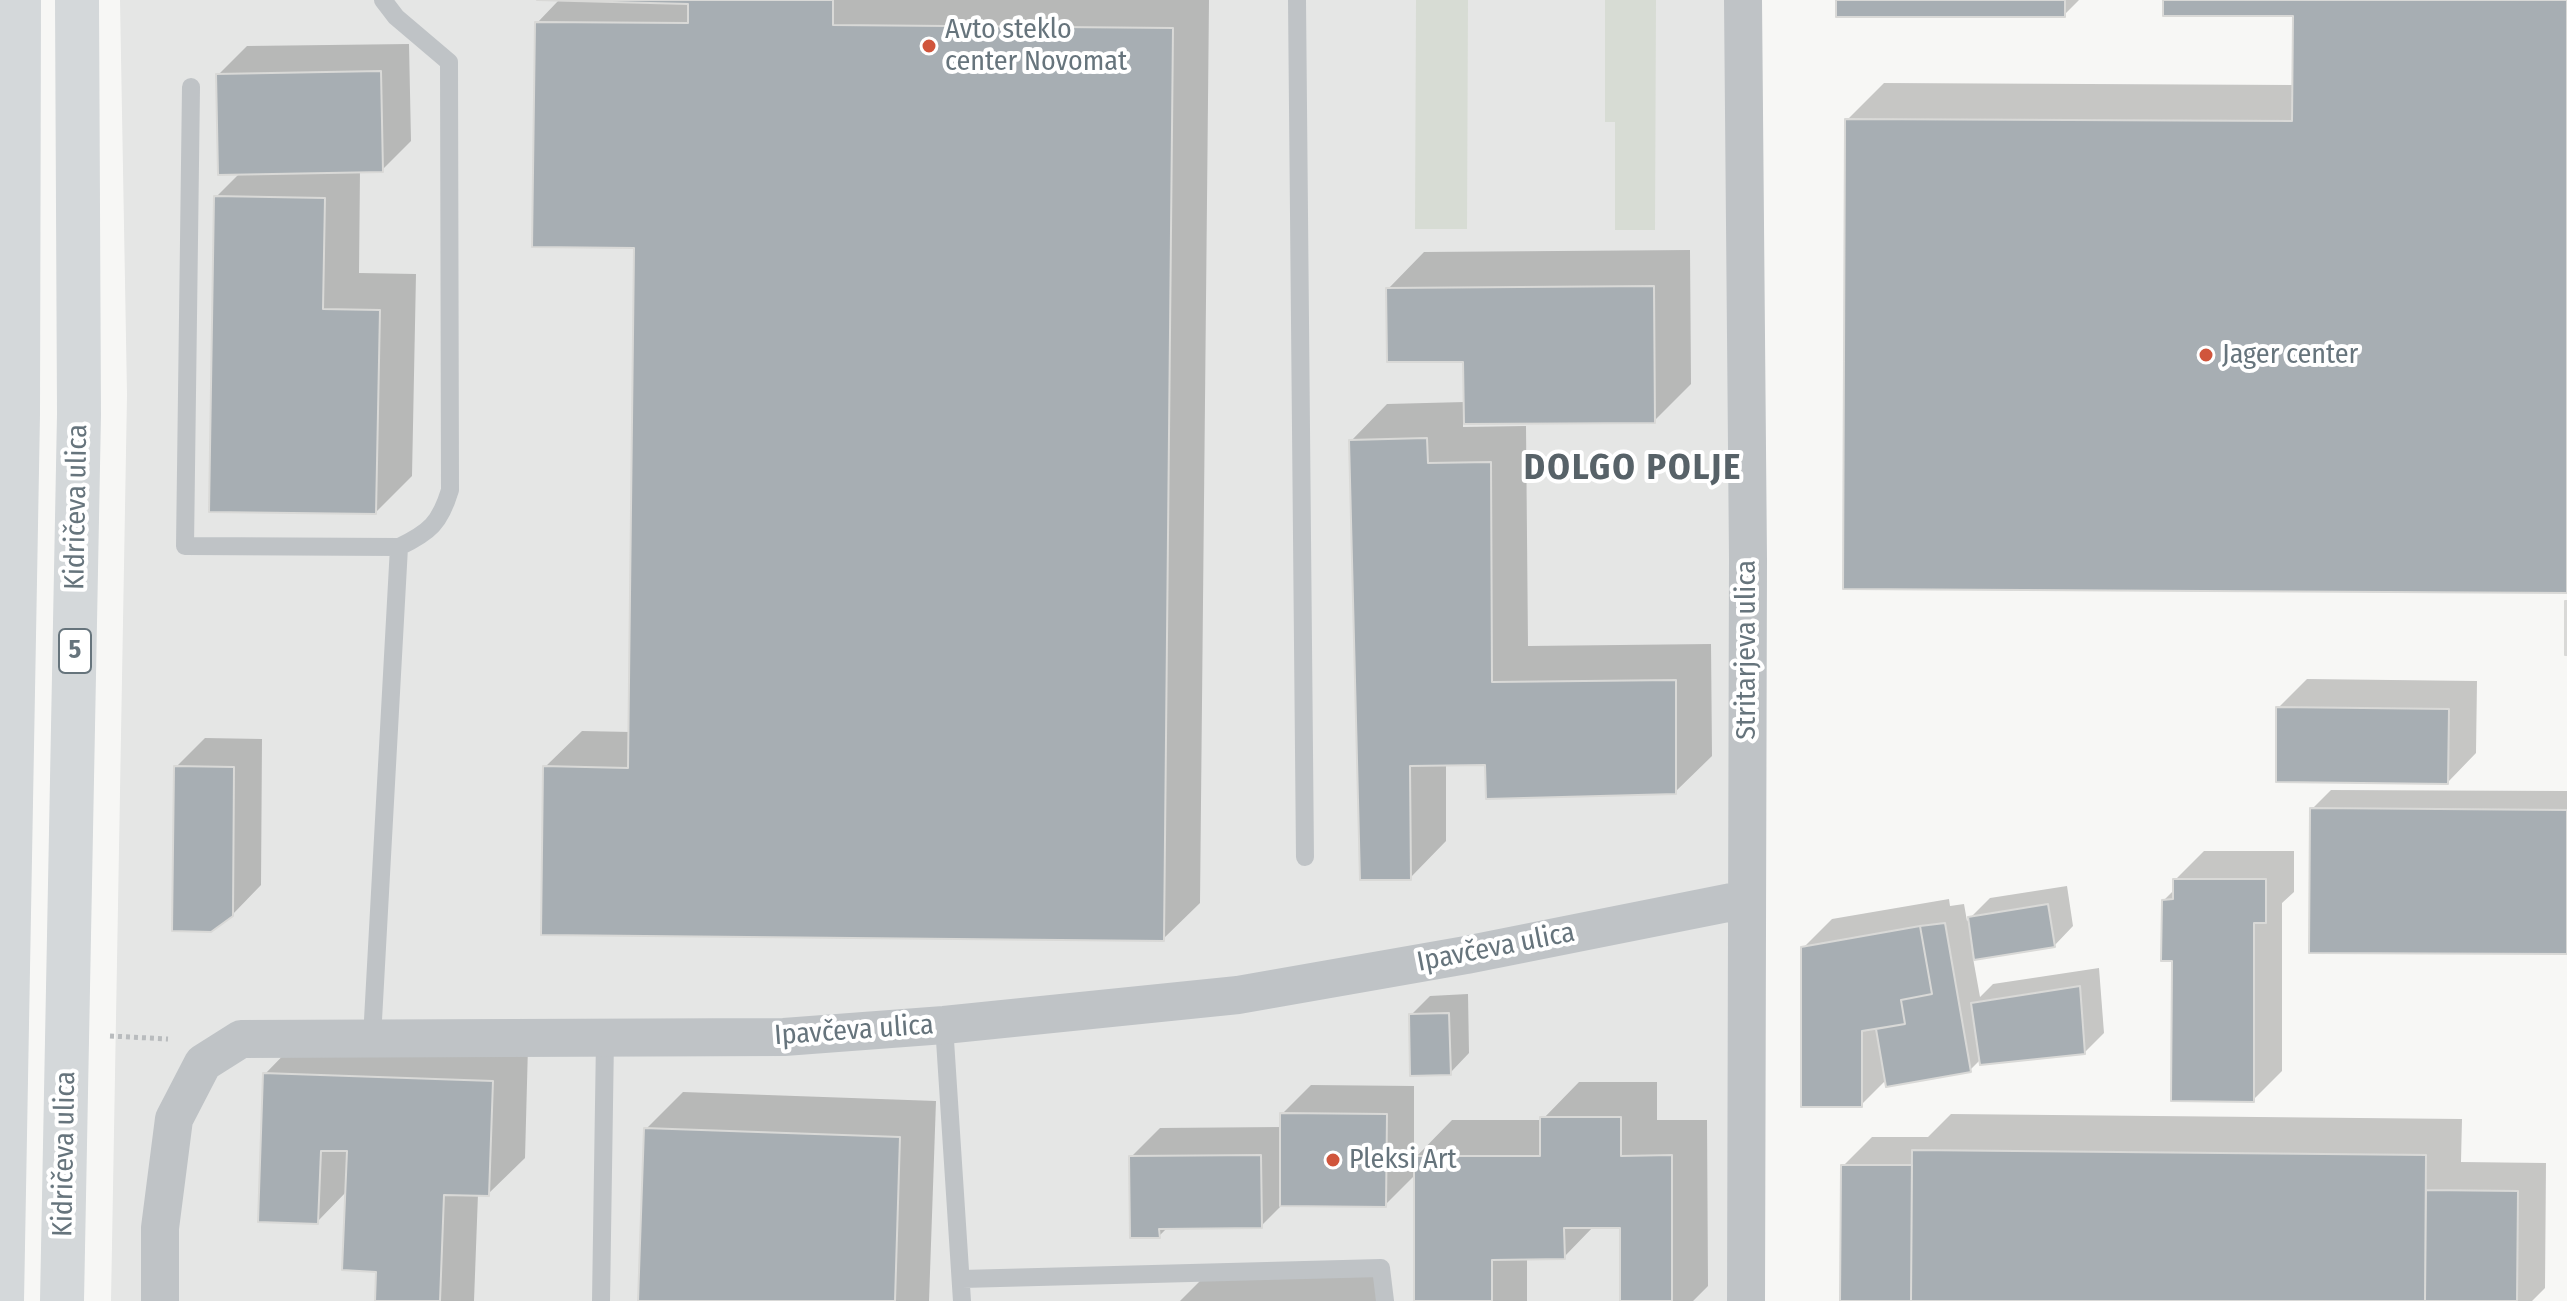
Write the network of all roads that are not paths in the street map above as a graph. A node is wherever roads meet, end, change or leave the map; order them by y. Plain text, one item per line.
1 (19, 0) edge
2 (383, 0) edge
3 (1297, 0) edge
4 (1743, 0) edge
5 (79, 2) edge
6 (191, 87) dead end
7 (399, 547) junction
8 (1305, 857) dead end
9 (1747, 899) junction
10 (944, 1025) junction
11 (372, 1038) junction
12 (605, 1039) junction
13 (962, 1279) junction
14 (2, 1301) edge
15 (62, 1301) edge
16 (160, 1301) edge
17 (601, 1301) edge
18 (962, 1301) edge
19 (1385, 1301) edge
20 (1746, 1301) edge

1 - 14 main road
2 - 7 lane
3 - 8 lane
4 - 9 street, Stritarjeva ulica
5 - 15 main road, Kidričeva ulica / 5
6 - 7 lane
7 - 11 lane
9 - 10 street, Ipavčeva ulica
9 - 20 street, Stritarjeva ulica
10 - 12 street, Ipavčeva ulica
10 - 13 lane
11 - 12 street, Ipavčeva ulica
11 - 16 street, Ipavčeva ulica
12 - 17 lane
13 - 18 lane
13 - 19 lane

